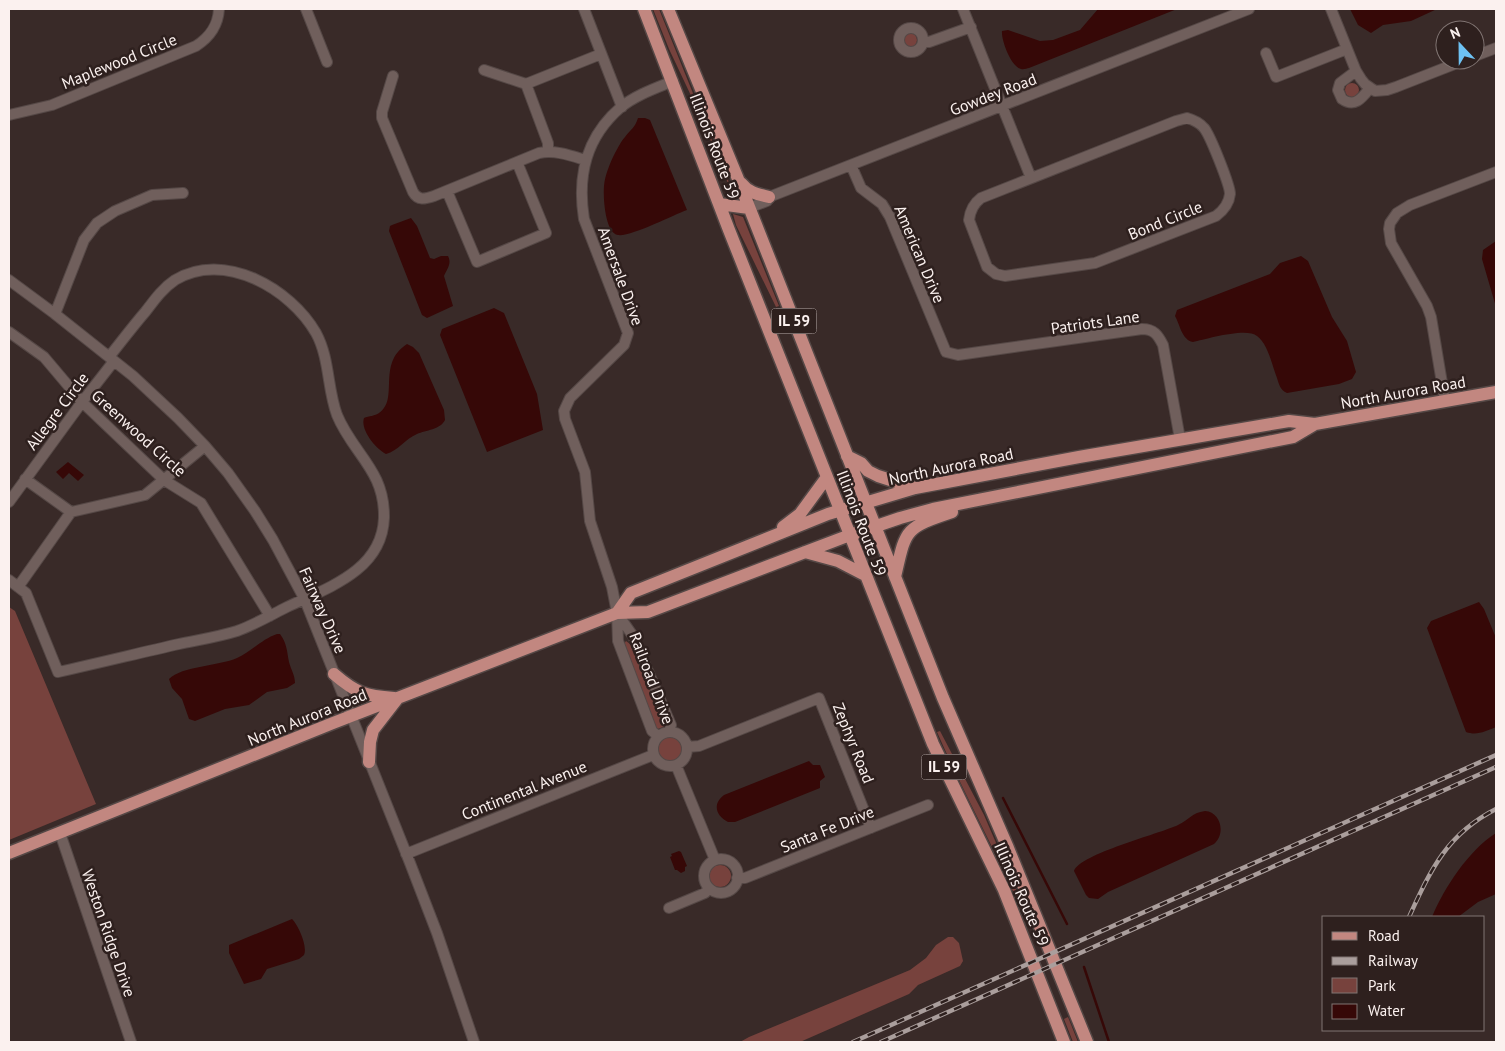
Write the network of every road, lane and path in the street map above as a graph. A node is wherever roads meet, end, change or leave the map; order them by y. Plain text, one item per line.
1 (219, 9) edge
2 (306, 9) edge
3 (584, 9) edge
4 (644, 9) edge
5 (668, 9) edge
6 (963, 9) edge
7 (1249, 9) edge
8 (1330, 10) edge
9 (971, 27) junction
10 (923, 42) dead end
11 (1347, 48) junction
12 (1266, 53) dead end
13 (601, 54) junction
14 (327, 62) dead end
15 (484, 70) dead end
16 (1439, 70) edge
17 (1356, 71) junction
18 (393, 76) dead end
19 (673, 81) junction
20 (526, 84) junction
21 (1370, 88) junction
22 (1003, 106) junction
23 (622, 107) junction
24 (9, 115) edge
25 (548, 152) junction
26 (585, 160) junction
27 (517, 162) junction
28 (851, 165) junction
29 (1496, 172) edge
30 (1031, 178) junction
31 (738, 179) junction
32 (447, 191) junction
33 (183, 193) dead end
34 (769, 197) junction
35 (719, 204) junction
36 (749, 208) junction
37 (9, 280) edge
38 (55, 314) junction
39 (9, 332) edge
40 (958, 355) joint
41 (111, 359) junction
42 (1496, 392) edge
43 (1445, 401) junction
44 (82, 402) junction
45 (1315, 424) junction
46 (1180, 439) junction
47 (205, 446) junction
48 (847, 456) junction
49 (827, 477) junction
50 (26, 479) junction
51 (164, 480) junction
52 (915, 488) junction
53 (995, 497) junction
54 (9, 502) edge
55 (865, 502) junction
56 (840, 510) junction
57 (71, 512) junction
58 (875, 526) junction
59 (850, 534) junction
60 (772, 536) junction
61 (805, 552) junction
62 (865, 575) junction
63 (895, 577) junction
64 (9, 580) edge
65 (18, 587) junction
66 (305, 600) junction
67 (617, 613) junction
68 (270, 616) junction
69 (334, 674) junction
70 (397, 698) junction
71 (351, 716) junction
72 (670, 732) junction
73 (658, 736) junction
74 (687, 747) junction
75 (653, 755) junction
76 (369, 762) junction
77 (676, 765) junction
78 (928, 805) dead end
79 (871, 828) junction
80 (60, 833) junction
81 (9, 854) edge
82 (406, 854) junction
83 (715, 860) junction
84 (737, 878) junction
85 (709, 888) junction
86 (669, 908) dead end
87 (131, 1042) edge
88 (474, 1042) edge
89 (1064, 1042) edge
90 (1087, 1042) edge

1 - 24 street, Maplewood Circle
2 - 14 street
3 - 13 street
4 - 19 main road, Illinois Route 59 / IL 59
5 - 31 main road, Illinois Route 59 / IL 59
6 - 9 street
7 - 22 street, Gowdey Road
8 - 11 street
9 - 10 street
9 - 22 street
11 - 12 street
11 - 17 street
13 - 20 street
13 - 23 street
15 - 20 street
16 - 21 street
17 - 21 street
17 - 21 street
18 - 32 street
19 - 23 street, Amersale Drive
19 - 35 main road, Illinois Route 59 / IL 59
20 - 25 street
22 - 28 street, Gowdey Road
22 - 30 street
23 - 26 street, Amersale Drive
25 - 26 street
25 - 27 street
26 - 67 street, Amersale Drive
27 - 32 street
27 - 32 street
28 - 34 street, Gowdey Road
28 - 40 street, American Drive
29 - 43 street
30 - 30 street, Bond Circle
31 - 34 main road
31 - 36 main road, Illinois Route 59 / IL 59
33 - 38 street
34 - 36 street, Gowdey Road
35 - 36 main road
35 - 49 main road, Illinois Route 59 / IL 59
36 - 48 main road, Illinois Route 59 / IL 59
37 - 38 street, Fairway Drive
38 - 41 street, Fairway Drive
39 - 44 street, Greenwood Circle
40 - 46 street, Patriots Lane
41 - 44 street, Allegre Circle
41 - 47 street, Fairway Drive
41 - 66 street, Allegre Circle
42 - 43 main road, North Aurora Road
43 - 45 main road, North Aurora Road
44 - 50 street, Allegre Circle
44 - 51 street, Greenwood Circle
45 - 46 main road, North Aurora Road
45 - 53 main road, North Aurora Road
46 - 52 main road, North Aurora Road
47 - 51 street
47 - 66 street, Fairway Drive
48 - 52 main road
48 - 55 main road, Illinois Route 59 / IL 59
49 - 56 main road, Illinois Route 59 / IL 59
49 - 60 main road
50 - 54 street, Allegre Circle
50 - 57 street
51 - 57 street
51 - 68 street, Greenwood Circle
52 - 55 main road, North Aurora Road
53 - 58 main road, North Aurora Road
53 - 63 main road
55 - 56 main road, North Aurora Road
55 - 58 main road, Illinois Route 59 / IL 59
56 - 59 main road, Illinois Route 59 / IL 59
56 - 60 main road, North Aurora Road
57 - 65 street
58 - 59 main road, North Aurora Road
58 - 63 main road, Illinois Route 59 / IL 59
59 - 61 main road, North Aurora Road
59 - 62 main road, Illinois Route 59 / IL 59
60 - 67 main road, North Aurora Road
61 - 62 main road
61 - 67 main road, North Aurora Road
62 - 89 main road, Illinois Route 59 / IL 59
63 - 90 main road, Illinois Route 59 / IL 59
64 - 65 street
65 - 68 street
66 - 68 street
66 - 69 street, Fairway Drive
67 - 70 main road, North Aurora Road
67 - 72 street, Railroad Drive
67 - 73 street, Railroad Drive
69 - 70 main road
69 - 71 street, Fairway Drive
70 - 71 main road, North Aurora Road
70 - 76 main road
71 - 76 street, Fairway Drive
71 - 80 main road, North Aurora Road
72 - 73 street
72 - 74 street
73 - 75 street
74 - 77 street
74 - 79 street, Zephyr Road
75 - 77 street
75 - 82 street, Continental Avenue
76 - 82 street, Fairway Drive
77 - 83 street
78 - 79 street, Santa Fe Drive
79 - 84 street, Santa Fe Drive
80 - 81 main road, North Aurora Road
80 - 87 street, Weston Ridge Drive
82 - 88 street, Fairway Drive
83 - 84 street
83 - 85 street
84 - 85 street
85 - 86 street

